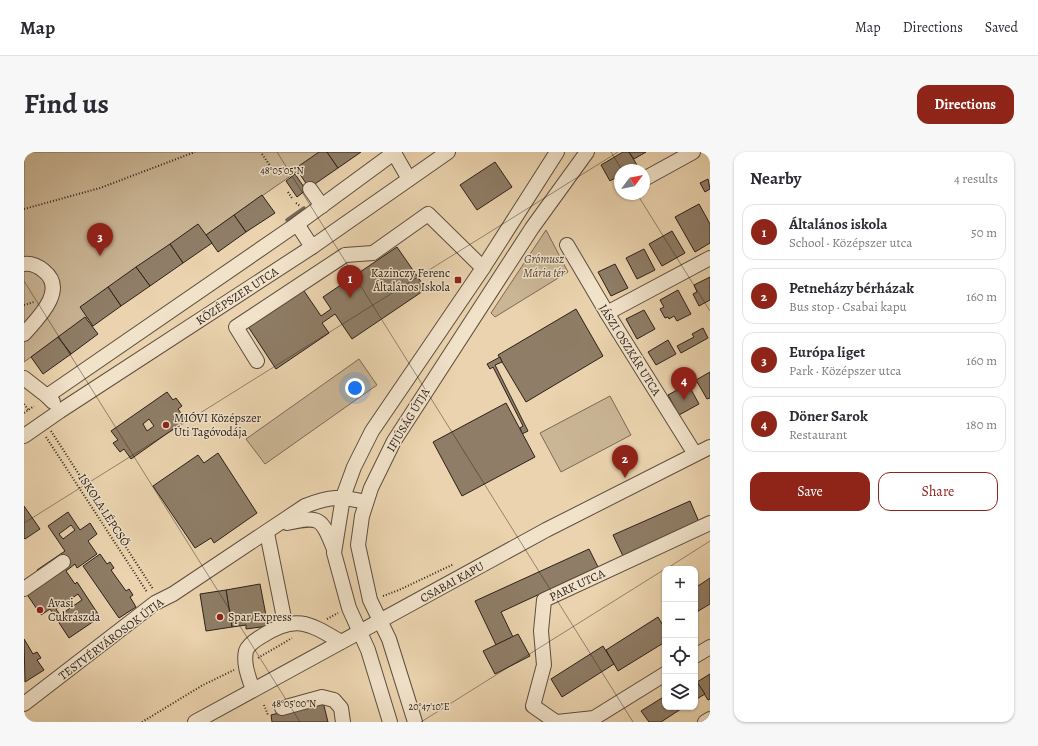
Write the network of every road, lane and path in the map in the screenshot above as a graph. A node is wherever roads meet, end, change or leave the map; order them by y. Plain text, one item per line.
1 (195, 152) edge
2 (394, 152) edge
3 (448, 152) edge
4 (557, 152) edge
5 (586, 152) edge
6 (694, 152) edge
7 (262, 154) dead end
8 (272, 170) dead end
9 (650, 176) edge
10 (409, 179) junction
11 (310, 189) dead end
12 (288, 192) dead end
13 (292, 198) dead end
14 (296, 203) dead end
15 (24, 208) edge
16 (311, 209) junction
17 (297, 224) junction
18 (567, 245) dead end
19 (312, 247) junction
20 (710, 258) edge
21 (25, 262) edge
22 (483, 268) junction
23 (607, 313) junction
24 (24, 334) edge
25 (257, 361) dead end
26 (24, 378) edge
27 (47, 396) junction
28 (24, 404) edge
29 (34, 406) dead end
30 (28, 410) junction
31 (60, 411) junction
32 (24, 413) edge
33 (42, 424) junction
34 (24, 436) edge
35 (710, 447) edge
36 (695, 454) junction
37 (344, 497) junction
38 (366, 502) junction
39 (710, 523) edge
40 (281, 524) junction
41 (267, 533) junction
42 (334, 549) junction
43 (63, 562) dead end
44 (458, 562) dead end
45 (24, 589) edge
46 (370, 600) junction
47 (157, 602) junction
48 (349, 608) junction
49 (380, 621) junction
50 (284, 623) junction
51 (312, 627) junction
52 (360, 633) junction
53 (341, 642) junction
54 (710, 648) edge
55 (698, 654) edge
56 (246, 665) junction
57 (662, 676) edge
58 (253, 690) junction
59 (24, 704) edge
60 (264, 705) dead end
61 (282, 708) dead end
62 (268, 715) dead end
63 (710, 718) edge
64 (142, 722) edge
65 (195, 722) edge
66 (343, 722) edge
67 (390, 722) edge
68 (415, 722) edge
69 (557, 722) edge
70 (705, 722) edge

1 - 15 path
2 - 10 street
2 - 16 street
3 - 10 street, KÖZÉPSZER UTCA
4 - 22 street, IFJÚSÁG ÚTJA
5 - 38 street, IFJÚSÁG ÚTJA
6 - 9 street
7 - 8 path
10 - 19 street, KÖZÉPSZER UTCA
11 - 16 street
12 - 13 path
14 - 16 path
16 - 17 street, KÖZÉPSZER UTCA
17 - 19 street
17 - 27 street, KÖZÉPSZER UTCA
18 - 23 street, JÁSZI OSZKÁR UTCA
19 - 31 street, KÖZÉPSZER UTCA
20 - 23 street
21 - 24 street
22 - 25 street
22 - 37 street, IFJÚSÁG ÚTJA
23 - 36 street, JÁSZI OSZKÁR UTCA
26 - 27 street
27 - 31 street
28 - 30 path
29 - 30 path
30 - 32 path
31 - 33 street, KÖZÉPSZER UTCA
33 - 34 street, KÖZÉPSZER UTCA
33 - 47 path
33 - 47 path, ISKOLA LÉPCSŐ
35 - 36 street, CSABAI KAPU
36 - 49 street, CSABAI KAPU
37 - 38 street, TESTVÉRVÁROSOK ÚTJA
37 - 40 street, TESTVÉRVÁROSOK ÚTJA
37 - 42 street, IFJÚSÁG ÚTJA
38 - 46 street, IFJÚSÁG ÚTJA
39 - 69 street, PARK UTCA
40 - 41 street, TESTVÉRVÁROSOK ÚTJA
40 - 42 street, TESTVÉRVÁROSOK ÚTJA
41 - 47 street, TESTVÉRVÁROSOK ÚTJA
41 - 50 street
42 - 48 street, IFJÚSÁG ÚTJA
43 - 45 street
44 - 46 path
46 - 49 street, IFJÚSÁG ÚTJA
47 - 59 street, TESTVÉRVÁROSOK ÚTJA
48 - 51 path
48 - 52 street, IFJÚSÁG ÚTJA
49 - 52 street, CSABAI KAPU
49 - 68 street, IFJÚSÁG ÚTJA
50 - 51 street
50 - 56 street
51 - 53 street
51 - 56 path
52 - 53 street, CSABAI KAPU
52 - 67 street, IFJÚSÁG ÚTJA
53 - 58 street, CSABAI KAPU
54 - 55 street
56 - 58 street
56 - 64 path
57 - 69 street, PARK UTCA
58 - 65 street, CSABAI KAPU
60 - 62 path
61 - 66 street
63 - 70 street

